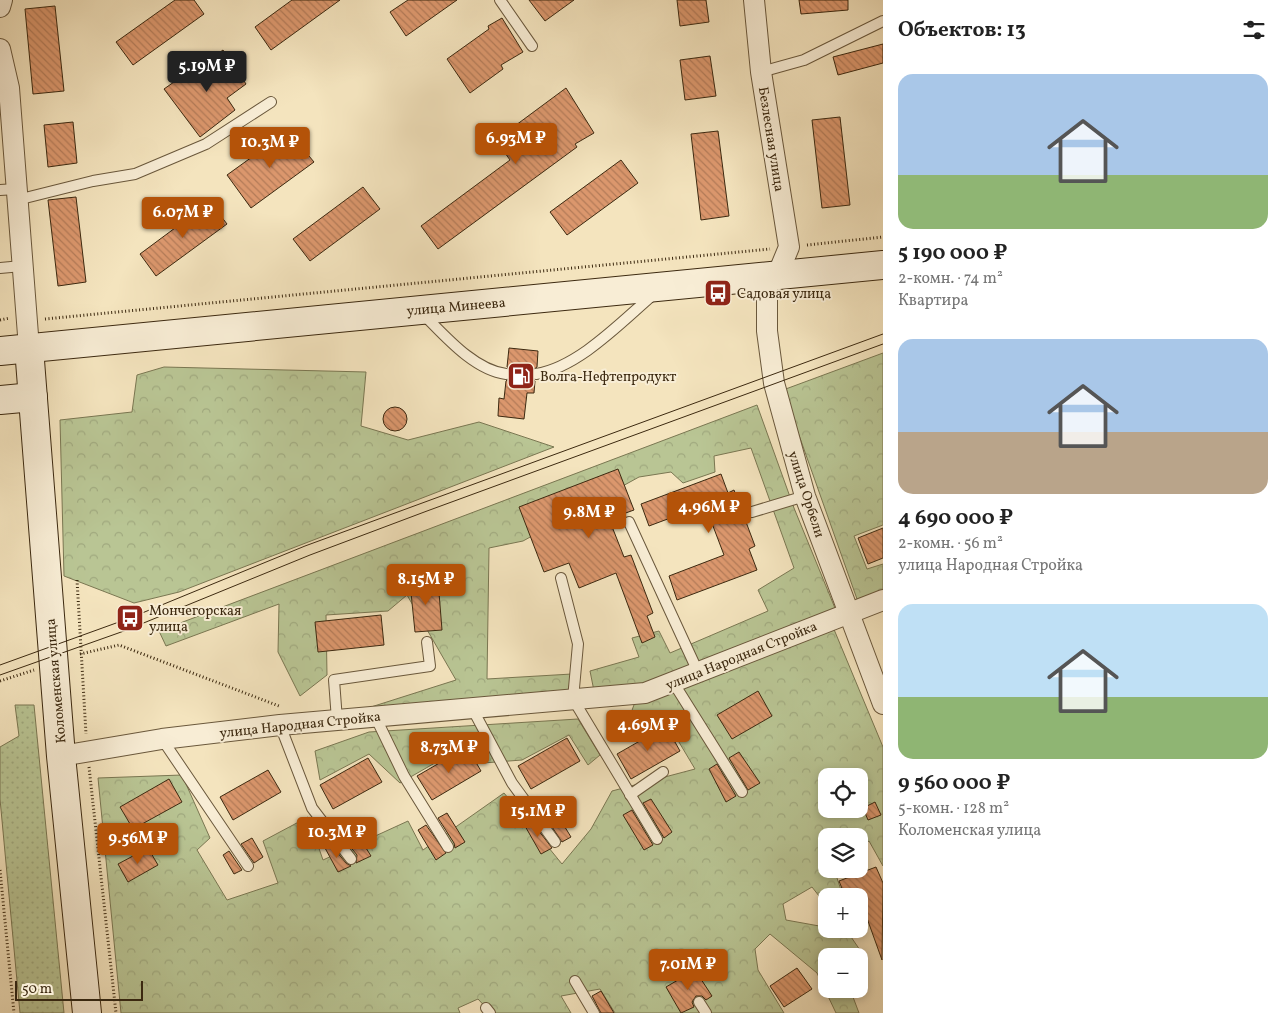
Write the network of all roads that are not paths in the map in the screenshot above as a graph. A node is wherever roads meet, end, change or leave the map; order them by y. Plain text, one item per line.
1 (2, 0) edge
2 (500, 0) edge
3 (754, 0) edge
4 (0, 7) edge
5 (883, 21) edge
6 (532, 46) dead end
7 (0, 49) edge
8 (761, 72) junction
9 (271, 102) dead end
10 (11, 193) edge
11 (883, 265) edge
12 (22, 266) junction
13 (0, 268) edge
14 (772, 276) junction
15 (662, 287) junction
16 (419, 310) junction
17 (30, 348) junction
18 (0, 351) edge
19 (0, 367) edge
20 (506, 374) dead end
21 (536, 374) dead end
22 (33, 397) junction
23 (0, 400) edge
24 (805, 496) junction
25 (752, 512) dead end
26 (629, 522) dead end
27 (561, 578) dead end
28 (883, 600) edge
29 (848, 612) junction
30 (427, 642) dead end
31 (698, 672) junction
32 (673, 682) junction
33 (573, 699) junction
34 (883, 704) edge
35 (472, 708) junction
36 (375, 716) junction
37 (282, 717) junction
38 (337, 720) junction
39 (162, 739) junction
40 (60, 756) junction
41 (663, 772) dead end
42 (742, 792) dead end
43 (630, 795) junction
44 (657, 839) dead end
45 (555, 842) dead end
46 (448, 847) dead end
47 (351, 859) dead end
48 (248, 866) dead end
49 (575, 981) dead end
50 (700, 1002) dead end
51 (88, 1013) edge
52 (594, 1013) edge
53 (706, 1013) edge

1 - 4 street
2 - 6 lane
3 - 8 street, Безлесная улица
5 - 8 lane
7 - 10 street
8 - 14 street, Безлесная улица
9 - 10 lane
10 - 12 street
11 - 14 main road, улица Минеева
12 - 13 lane
12 - 17 street
14 - 15 main road, улица Минеева
14 - 24 street, улица Орбели
15 - 16 main road, улица Минеева
15 - 21 lane
16 - 17 main road, улица Минеева
16 - 20 lane
17 - 18 main road, улица Минеева
17 - 19 main road
17 - 22 main road, Коломенская улица
22 - 23 main road
22 - 40 main road, Коломенская улица
24 - 25 lane
24 - 29 street, улица Орбели
26 - 31 lane
27 - 33 lane
28 - 29 street, улица Народная Стройка
29 - 31 street, улица Народная Стройка
29 - 34 street, улица Орбели
30 - 38 lane
31 - 32 street, улица Народная Стройка
32 - 33 street, улица Народная Стройка
32 - 42 lane
33 - 35 street, улица Народная Стройка
33 - 43 lane
35 - 36 street, улица Народная Стройка
35 - 45 lane
36 - 38 street, улица Народная Стройка
36 - 46 lane
37 - 38 street, улица Народная Стройка
37 - 39 street, улица Народная Стройка
37 - 47 lane
39 - 40 street, улица Народная Стройка
39 - 48 lane
40 - 51 main road, Коломенская улица
41 - 43 lane
43 - 44 lane
49 - 52 lane
50 - 53 lane

